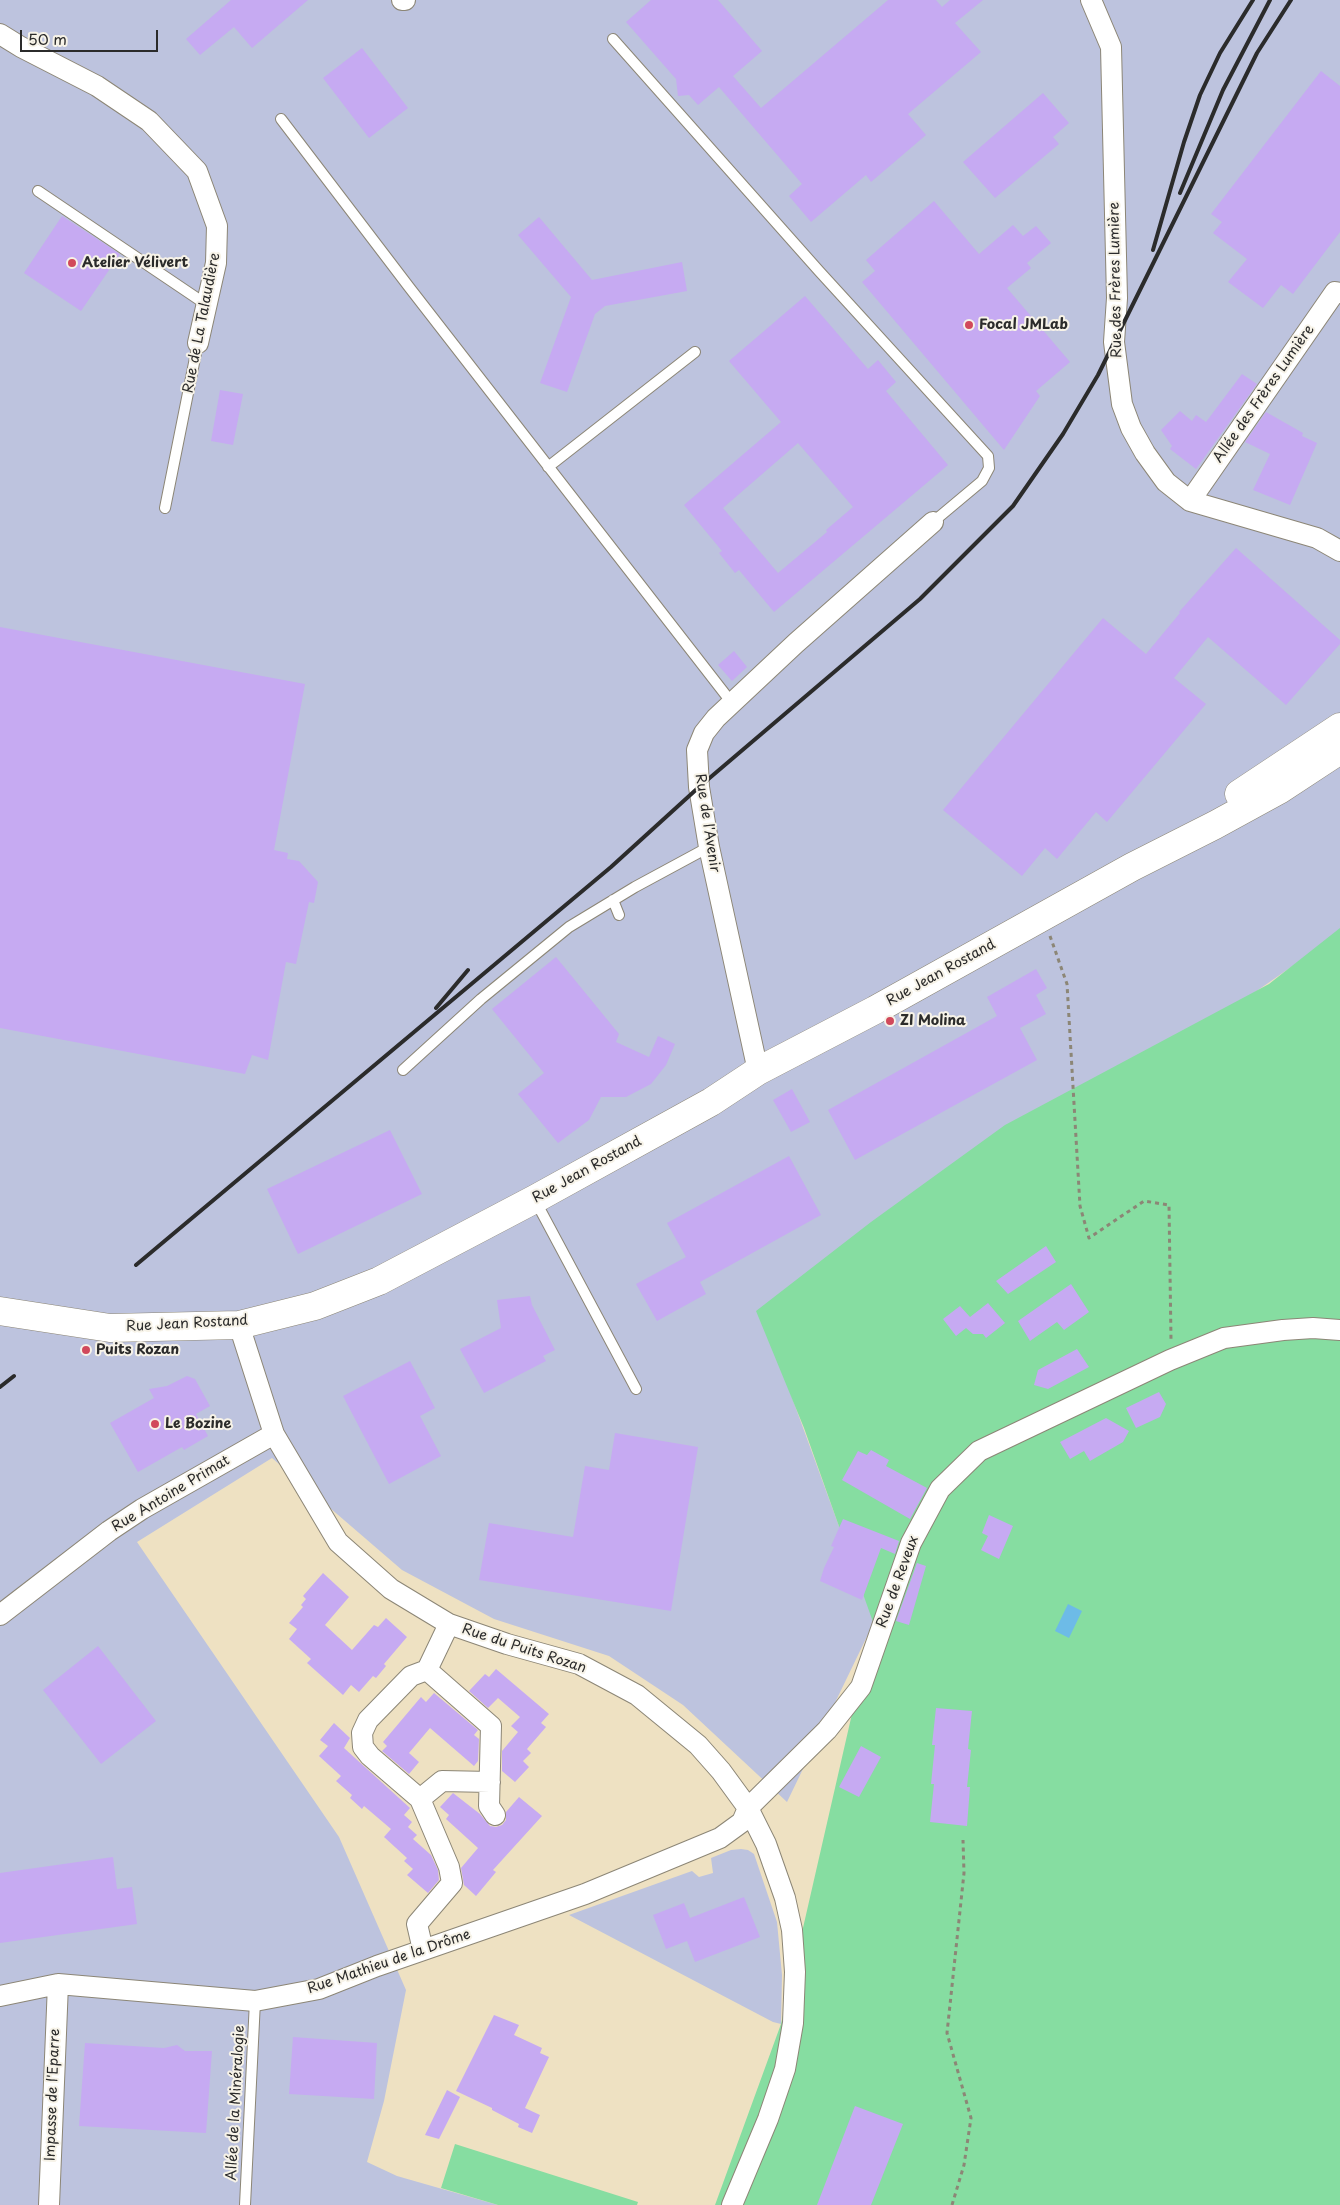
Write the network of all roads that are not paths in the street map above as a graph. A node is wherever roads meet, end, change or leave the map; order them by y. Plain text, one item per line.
1 (1091, 0) edge
2 (0, 34) edge
3 (613, 39) dead end
4 (282, 119) dead end
5 (38, 191) dead end
6 (1340, 293) edge
7 (206, 305) junction
8 (198, 343) joint
9 (694, 352) dead end
10 (548, 467) junction
11 (1190, 501) junction
12 (165, 508) dead end
13 (933, 522) joint
14 (1340, 551) edge
15 (732, 703) junction
16 (1340, 727) edge
17 (1340, 750) edge
18 (709, 847) junction
19 (1132, 867) junction
20 (613, 900) junction
21 (619, 915) dead end
22 (403, 1070) dead end
23 (758, 1071) junction
24 (535, 1199) junction
25 (0, 1311) edge
26 (239, 1325) junction
27 (1340, 1330) edge
28 (636, 1388) dead end
29 (274, 1434) junction
30 (0, 1616) edge
31 (449, 1624) junction
32 (427, 1670) junction
33 (490, 1782) junction
34 (420, 1799) junction
35 (748, 1808) junction
36 (495, 1815) dead end
37 (423, 1950) junction
38 (58, 1984) junction
39 (0, 1996) edge
40 (255, 2001) junction
41 (49, 2205) edge
42 (245, 2205) edge
43 (732, 2205) edge

1 - 11 street, Rue des Frères Lumière
2 - 7 street, Rue de La Talaudière
3 - 13 lane
4 - 10 lane
5 - 7 lane
6 - 11 street, Allée des Frères Lumière
7 - 8 street, Rue de La Talaudière
8 - 12 lane, Rue de La Talaudière
9 - 10 lane
10 - 15 lane
11 - 14 street, Rue des Frères Lumière
13 - 15 street, Rue de l'Avenir
15 - 18 street, Rue de l'Avenir
16 - 19 main road, Rue Jean Rostand
17 - 19 main road, Rue Jean Rostand
18 - 20 lane
18 - 23 street, Rue de l'Avenir
19 - 23 main road, Rue Jean Rostand
20 - 21 lane
20 - 22 lane
23 - 24 main road, Rue Jean Rostand
24 - 26 main road, Rue Jean Rostand
24 - 28 lane
25 - 26 main road, Rue Jean Rostand
26 - 29 street, Rue du Puits Rozan
27 - 35 street, Rue de Reveux
29 - 30 street, Rue Antoine Primat
29 - 31 street, Rue du Puits Rozan
31 - 32 street
31 - 35 street, Rue du Puits Rozan
32 - 33 street
32 - 34 street
33 - 34 street
33 - 36 street
34 - 37 street
35 - 37 street, Rue Mathieu de la Drôme
35 - 43 street, Rue du Puits Rozan
37 - 40 street, Rue Mathieu de la Drôme
38 - 39 street, Rue Mathieu de la Drôme
38 - 40 street, Rue Mathieu de la Drôme
38 - 41 street, Impasse de l'Eparre
40 - 42 lane, Allée de la Minéralogie

